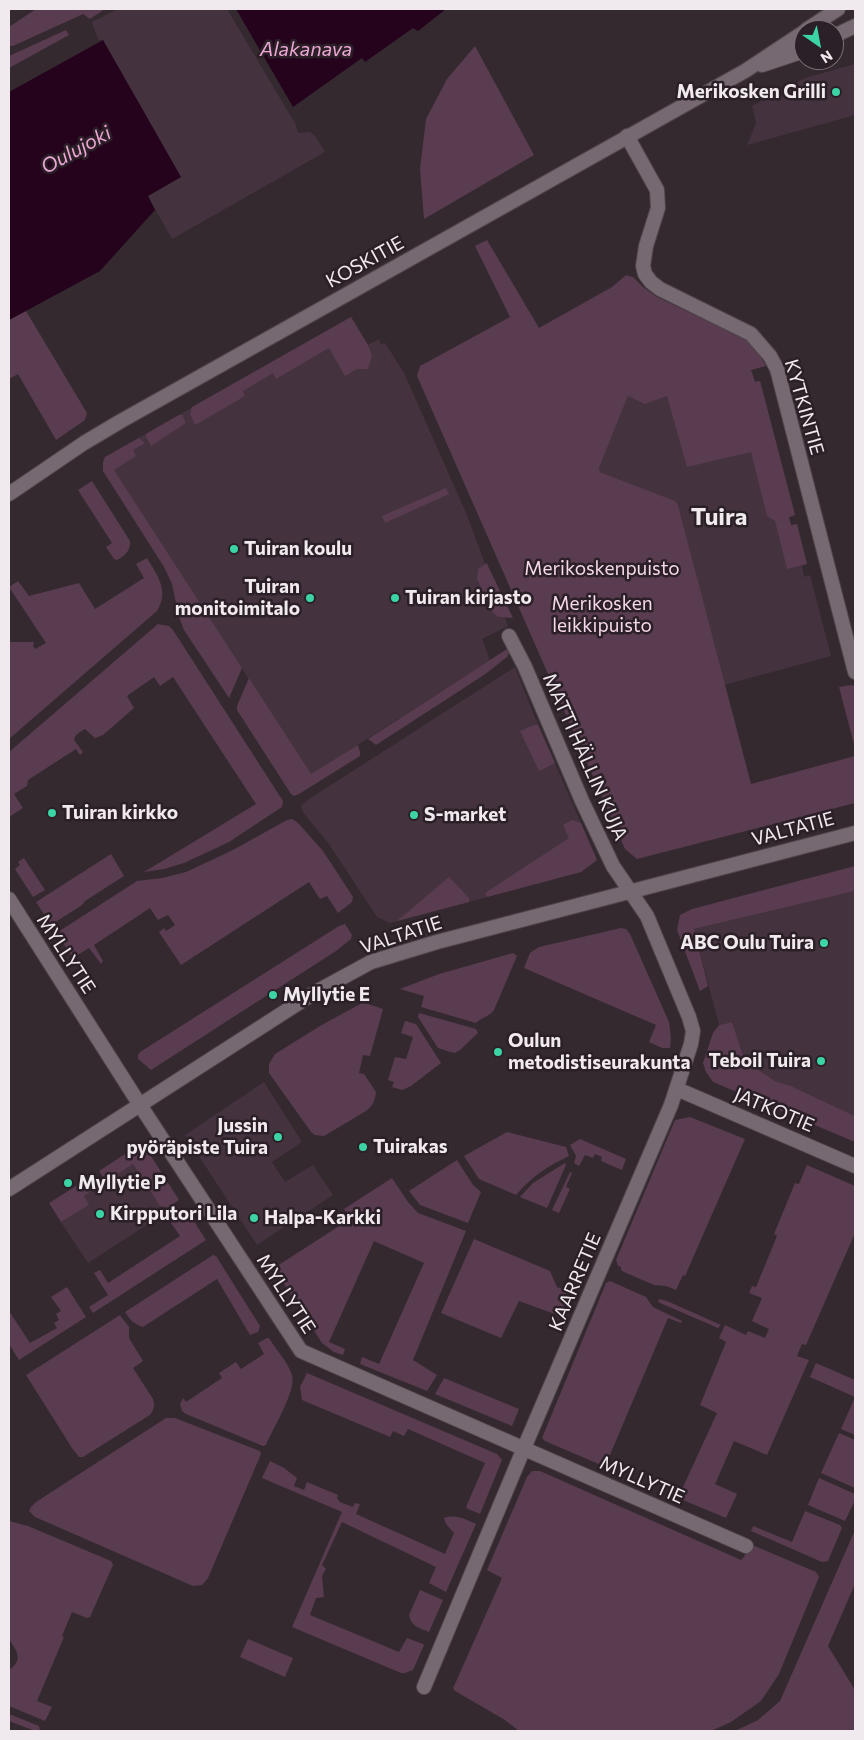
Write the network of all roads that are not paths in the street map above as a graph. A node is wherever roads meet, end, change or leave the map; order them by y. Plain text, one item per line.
1 (838, 9) edge
2 (822, 20) edge
3 (794, 38) edge
4 (794, 54) edge
5 (745, 71) junction
6 (627, 136) junction
7 (9, 494) edge
8 (509, 636) dead end
9 (855, 672) edge
10 (855, 832) edge
11 (630, 891) junction
12 (9, 899) edge
13 (677, 1089) junction
14 (140, 1106) junction
15 (855, 1166) edge
16 (9, 1189) edge
17 (524, 1448) junction
18 (746, 1546) dead end
19 (424, 1687) dead end

1 - 2 street, KOSKITIE
3 - 5 street, KOSKITIE
4 - 5 street, KOSKITIE
5 - 6 street, KOSKITIE
6 - 7 street, KOSKITIE
6 - 9 street, KYTKINTIE
8 - 11 street, MATTI HÄLLIN KUJA
10 - 11 street, VALTATIE
11 - 13 street, KAARRETIE
11 - 14 street, VALTATIE
12 - 14 street, MYLLYTIE
13 - 15 street, JATKOTIE
13 - 17 street, KAARRETIE
14 - 16 street, VALTATIE
14 - 17 street, MYLLYTIE
17 - 18 street, MYLLYTIE
17 - 19 street, KAARRETIE

